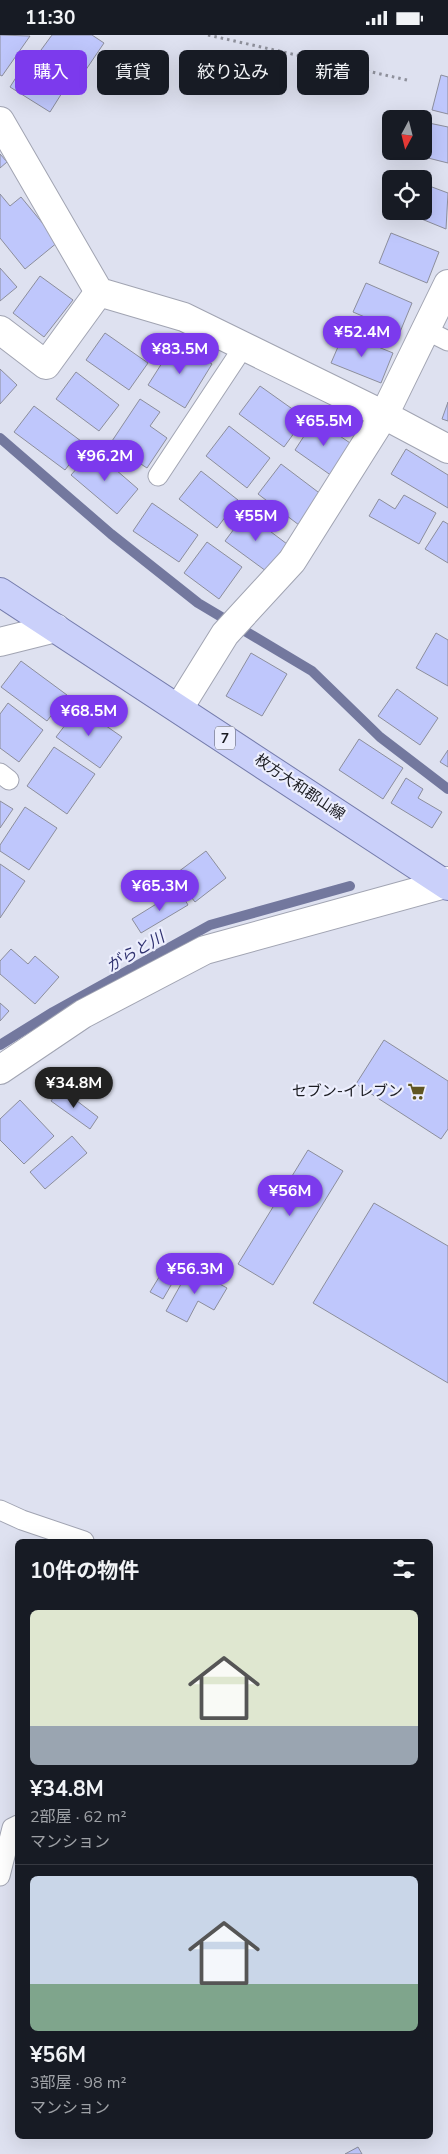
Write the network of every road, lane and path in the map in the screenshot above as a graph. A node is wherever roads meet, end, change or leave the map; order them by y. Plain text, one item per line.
1 (208, 35) edge
2 (407, 80) dead end
3 (0, 121) edge
4 (448, 284) edge
5 (99, 293) junction
6 (0, 330) edge
7 (437, 336) edge
8 (244, 347) junction
9 (384, 415) junction
10 (448, 449) edge
11 (158, 476) dead end
12 (0, 592) edge
13 (56, 628) junction
14 (0, 642) edge
15 (178, 708) junction
16 (447, 884) edge
17 (0, 1070) edge
18 (0, 1510) edge
19 (78, 1539) edge
20 (15, 1826) edge
21 (0, 1876) edge

1 - 2 path
3 - 5 street
4 - 7 street
5 - 6 street
5 - 8 street
7 - 9 street
8 - 9 street
8 - 11 lane
9 - 10 street
9 - 15 street
12 - 13 main road, 枚方大和郡山線 / 7
13 - 14 street
13 - 15 main road, 枚方大和郡山線 / 7
15 - 16 main road, 枚方大和郡山線 / 7
16 - 17 street
18 - 19 lane
20 - 21 lane

